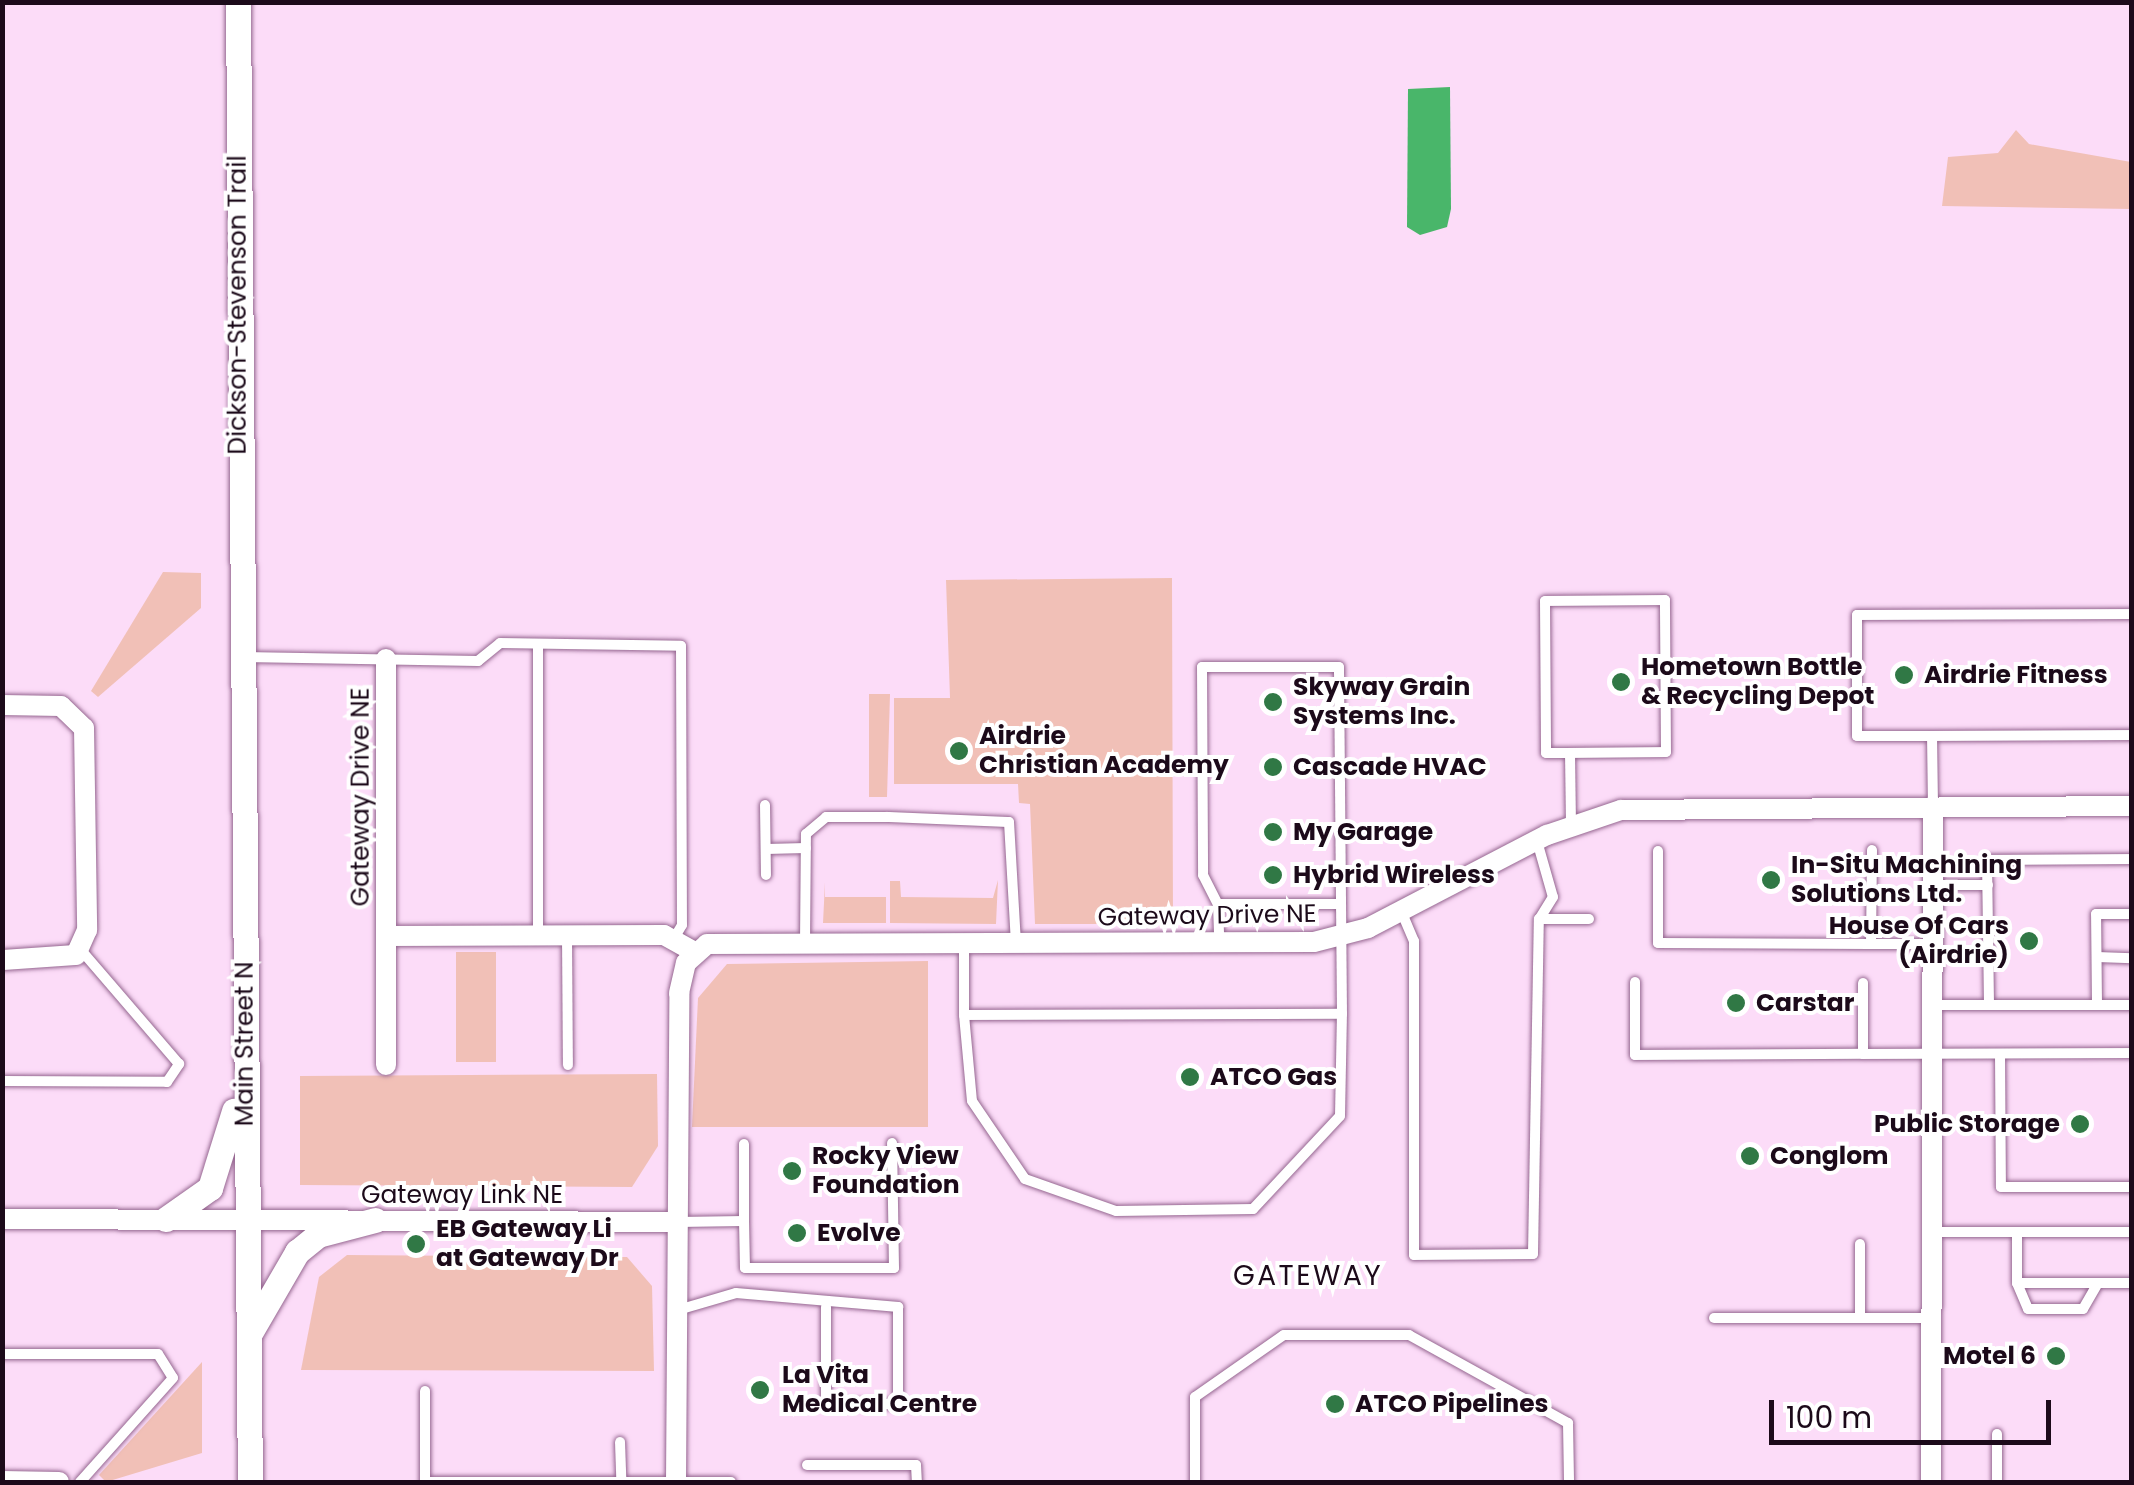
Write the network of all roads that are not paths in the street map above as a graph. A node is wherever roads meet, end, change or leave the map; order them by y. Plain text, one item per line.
1 (238, 2) edge
2 (242, 606) joint
3 (2132, 614) edge
4 (538, 645) junction
5 (242, 658) junction
6 (386, 659) junction
7 (2, 705) edge
8 (2132, 735) edge
9 (1932, 736) junction
10 (1570, 752) junction
11 (766, 805) dead end
12 (1933, 806) junction
13 (2132, 806) edge
14 (1571, 825) junction
15 (1537, 840) junction
16 (806, 848) junction
17 (766, 849) junction
18 (1872, 850) dead end
19 (1658, 851) dead end
20 (2132, 859) edge
21 (766, 876) dead end
22 (1988, 884) junction
23 (1932, 885) junction
24 (1218, 904) junction
25 (1340, 904) junction
26 (1402, 913) junction
27 (2132, 914) edge
28 (1539, 919) junction
29 (1590, 919) dead end
30 (538, 935) junction
31 (567, 935) junction
32 (386, 936) junction
33 (1340, 936) junction
34 (673, 940) junction
35 (1219, 942) junction
36 (964, 943) junction
37 (1016, 943) junction
38 (805, 944) junction
39 (1871, 944) junction
40 (1932, 944) junction
41 (80, 949) junction
42 (695, 952) junction
43 (2097, 958) junction
44 (2132, 958) edge
45 (2, 960) edge
46 (1635, 982) dead end
47 (1863, 983) dead end
48 (1990, 1004) junction
49 (2097, 1004) junction
50 (2132, 1004) edge
51 (1932, 1005) junction
52 (1342, 1014) junction
53 (964, 1016) junction
54 (1863, 1054) junction
55 (1932, 1054) junction
56 (2000, 1054) junction
57 (2132, 1054) edge
58 (245, 1057) junction
59 (386, 1064) dead end
60 (568, 1065) dead end
61 (2, 1081) edge
62 (892, 1143) dead end
63 (744, 1144) dead end
64 (2132, 1187) edge
65 (246, 1218) junction
66 (2, 1219) edge
67 (166, 1219) junction
68 (375, 1220) junction
69 (744, 1221) junction
70 (678, 1222) junction
71 (1931, 1232) junction
72 (2016, 1232) junction
73 (2132, 1232) edge
74 (1860, 1244) dead end
75 (2017, 1283) junction
76 (2098, 1283) junction
77 (2132, 1283) edge
78 (826, 1307) junction
79 (678, 1310) junction
80 (1714, 1318) dead end
81 (1860, 1318) junction
82 (1931, 1318) junction
83 (250, 1333) junction
84 (2, 1354) edge
85 (425, 1391) dead end
86 (1998, 1434) dead end
87 (620, 1442) dead end
88 (807, 1466) dead end
89 (621, 1480) edge
90 (2, 1481) edge
91 (676, 1481) edge
92 (58, 1482) edge
93 (80, 1482) edge
94 (250, 1482) edge
95 (425, 1482) edge
96 (731, 1482) edge
97 (917, 1482) edge
98 (1195, 1482) edge
99 (1570, 1482) edge
100 (1931, 1482) edge
101 (1998, 1482) edge

1 - 2 street, Dickson-Stevenson Trail
2 - 5 street, Main Street N
3 - 9 lane
4 - 6 lane
4 - 30 lane
4 - 34 lane
5 - 6 lane
5 - 58 street, Main Street N
6 - 32 street, Gateway Drive NE
7 - 41 street
8 - 9 lane
9 - 12 lane
10 - 10 lane
10 - 14 lane
11 - 17 lane
12 - 13 street, Gateway Drive NE
12 - 14 street, Gateway Drive NE
12 - 23 street
14 - 15 street, Gateway Drive NE
15 - 26 street, Gateway Drive NE
15 - 28 lane
16 - 17 lane
16 - 37 lane
16 - 38 lane
17 - 21 lane
18 - 39 lane
19 - 39 lane
20 - 22 lane
22 - 23 lane
22 - 48 lane
23 - 40 street
24 - 25 lane
24 - 25 lane
24 - 35 lane
25 - 33 lane
26 - 28 lane
26 - 33 street, Gateway Drive NE
27 - 43 lane
28 - 29 lane
30 - 31 street, Gateway Drive NE
30 - 32 street, Gateway Drive NE
31 - 34 street, Gateway Drive NE
31 - 60 lane
32 - 59 street, Gateway Drive NE
33 - 35 street, Gateway Drive NE
33 - 52 lane
34 - 42 street, Gateway Drive NE
35 - 37 street, Gateway Drive NE
36 - 37 street, Gateway Drive NE
36 - 38 street, Gateway Drive NE
36 - 53 lane
38 - 42 street, Gateway Drive NE
39 - 40 lane
40 - 51 street
41 - 45 street
41 - 61 lane
42 - 70 street
43 - 44 lane
43 - 49 lane
46 - 54 lane
47 - 54 lane
48 - 49 lane
48 - 51 lane
49 - 50 lane
51 - 55 street
52 - 53 lane
52 - 53 lane
54 - 55 lane
55 - 56 lane
55 - 71 street
56 - 57 lane
56 - 64 lane
58 - 65 street, Main Street N
58 - 67 street
62 - 69 lane
63 - 69 lane
65 - 67 street, Gateway Link NE
65 - 68 street, Gateway Link NE
65 - 83 street, Main Street N
66 - 67 street, Gateway Link NE
68 - 70 street, Gateway Link NE
68 - 83 street
69 - 70 lane
70 - 79 street
71 - 72 lane
71 - 82 street
72 - 73 lane
72 - 75 lane
74 - 81 lane
75 - 76 lane
75 - 76 lane
76 - 77 lane
78 - 78 lane
78 - 79 lane
79 - 91 street
80 - 81 lane
81 - 82 lane
82 - 100 street
83 - 94 street, Main Street N
84 - 93 lane
85 - 95 lane
86 - 101 lane
87 - 89 lane
88 - 97 lane
89 - 91 lane
89 - 95 lane
90 - 92 street
91 - 96 lane
98 - 99 lane

